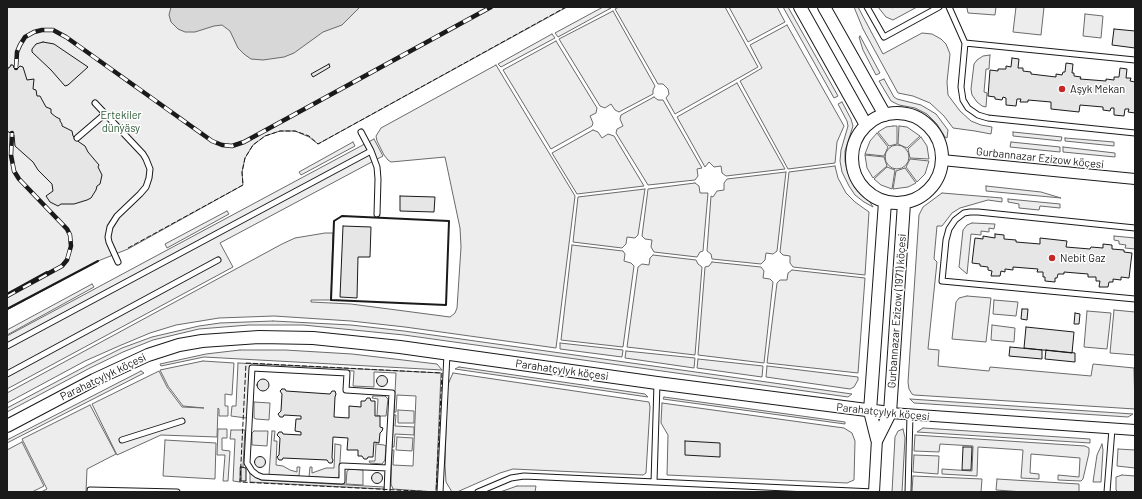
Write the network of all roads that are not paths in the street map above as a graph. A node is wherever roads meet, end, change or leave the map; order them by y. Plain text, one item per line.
1 (800, 7) edge
2 (824, 7) edge
3 (867, 7) edge
4 (939, 7) edge
5 (949, 7) edge
6 (965, 43) junction
7 (1135, 60) edge
8 (95, 104) dead end
9 (105, 114) junction
10 (886, 115) junction
11 (866, 125) junction
12 (361, 132) dead end
13 (1135, 133) edge
14 (77, 138) dead end
15 (371, 151) junction
16 (942, 160) junction
17 (1135, 179) edge
18 (885, 202) junction
19 (904, 203) junction
20 (377, 214) dead end
21 (1135, 228) edge
22 (218, 260) dead end
23 (118, 262) dead end
24 (1135, 299) edge
25 (7, 346) edge
26 (447, 354) junction
27 (7, 374) edge
28 (657, 383) junction
29 (870, 411) junction
30 (890, 413) junction
31 (910, 415) junction
32 (182, 421) dead end
33 (7, 426) edge
34 (1112, 428) junction
35 (1135, 430) edge
36 (877, 439) junction
37 (122, 440) dead end
38 (388, 468) junction
39 (654, 482) junction
40 (90, 490) dead end
41 (815, 491) edge
42 (177, 492) edge
43 (387, 492) edge
44 (440, 492) edge
45 (478, 492) edge
46 (874, 492) edge
47 (908, 492) edge
48 (1108, 492) edge

1 - 11 street
2 - 10 street
3 - 4 lane
5 - 6 lane
6 - 7 lane
6 - 13 lane
8 - 9 lane
9 - 14 lane
9 - 23 lane
10 - 11 street
10 - 16 street
11 - 18 street
12 - 15 lane
15 - 20 lane
15 - 25 lane
16 - 17 street, Gurbannazar Ezizow köçesi
16 - 19 street
18 - 19 street
18 - 29 street, Gurbannazar Ezizow (1971) köçesi
19 - 30 street, Gurbannazar Ezizow (1971) köçesi
21 - 24 lane
22 - 27 lane
26 - 28 street, Parahatçylyk köçesi
26 - 33 street, Parahatçylyk köçesi
26 - 44 lane
28 - 29 street, Parahatçylyk köçesi
28 - 39 lane
29 - 30 street, Parahatçylyk köçesi
29 - 36 street, Gurbannazar Ezizow (1971) köçesi
30 - 31 street, Parahatçylyk köçesi
30 - 36 street, Gurbannazar Ezizow (1971) köçesi
31 - 34 street, Parahatçylyk köçesi
31 - 47 lane
32 - 37 lane
34 - 35 street, Parahatçylyk köçesi
34 - 48 lane
36 - 46 street, Gurbannazar Ezizow (1971) köçesi
38 - 38 lane
38 - 43 lane
39 - 41 lane
39 - 45 lane
40 - 42 lane
41 - 46 lane

